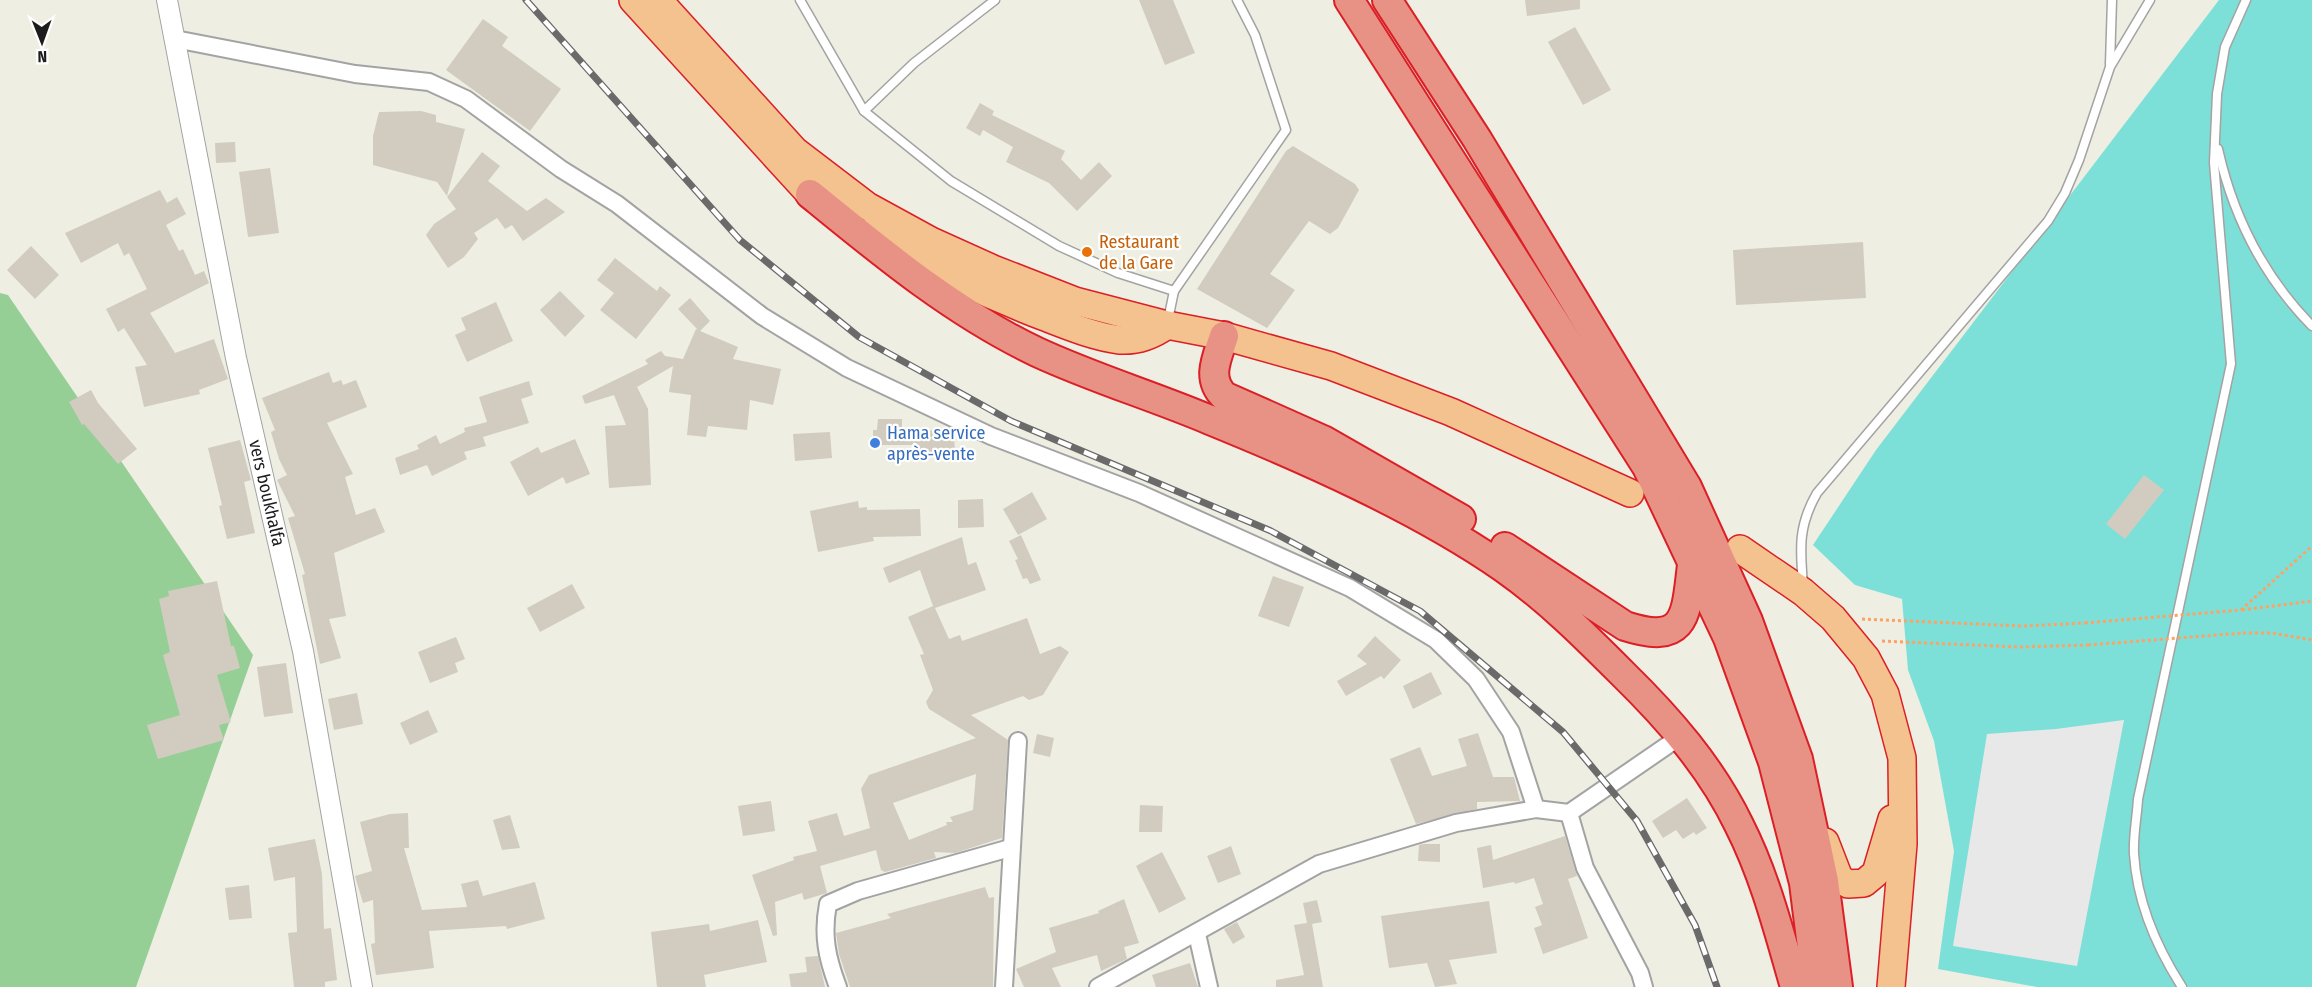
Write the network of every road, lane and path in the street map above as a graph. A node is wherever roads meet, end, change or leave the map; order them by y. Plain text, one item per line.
1 (166, 0) edge
2 (633, 0) edge
3 (658, 0) edge
4 (800, 0) edge
5 (995, 0) edge
6 (1237, 0) edge
7 (1349, 0) edge
8 (1387, 0) edge
9 (2112, 0) edge
10 (2150, 0) edge
11 (2246, 0) edge
12 (175, 39) junction
13 (2110, 67) junction
14 (864, 111) junction
15 (2215, 135) junction
16 (810, 194) junction
17 (1174, 291) junction
18 (1167, 325) junction
19 (2312, 326) edge
20 (1224, 336) junction
21 (1630, 493) dead end
22 (2312, 546) edge
23 (1740, 549) dead end
24 (1692, 565) junction
25 (1803, 592) junction
26 (2312, 601) edge
27 (2241, 610) junction
28 (1833, 618) junction
29 (1850, 640) junction
30 (2312, 640) edge
31 (1894, 722) junction
32 (1681, 736) junction
33 (1018, 741) dead end
34 (1798, 759) junction
35 (1536, 808) junction
36 (1569, 813) junction
37 (1010, 848) junction
38 (1197, 934) junction
39 (362, 987) edge
40 (838, 987) edge
41 (1004, 987) edge
42 (1098, 987) edge
43 (1209, 987) edge
44 (1644, 987) edge
45 (1795, 987) edge
46 (1817, 987) edge
47 (1838, 987) edge
48 (1891, 987) edge
49 (2182, 987) edge

1 - 12 street, vers boukhalfa
2 - 16 highway
3 - 18 highway
4 - 14 lane
5 - 14 lane
6 - 17 lane
7 - 24 highway
8 - 34 highway
9 - 13 lane
10 - 13 lane
11 - 15 lane
12 - 35 street
12 - 39 street, vers boukhalfa
13 - 25 lane
14 - 17 lane
15 - 19 lane
15 - 49 lane
16 - 18 highway
16 - 32 highway
17 - 18 lane
18 - 20 highway
20 - 21 highway
20 - 24 highway
22 - 27 path
23 - 25 highway
24 - 46 highway
25 - 28 highway
26 - 27 path
27 - 28 path, bridge
28 - 29 highway
29 - 30 path, bridge
29 - 31 highway
31 - 34 highway
31 - 48 highway
32 - 36 street
32 - 45 highway
33 - 37 street
34 - 47 highway
35 - 36 street
35 - 38 street
36 - 44 street
37 - 40 street
37 - 41 street
38 - 42 street
38 - 43 street

